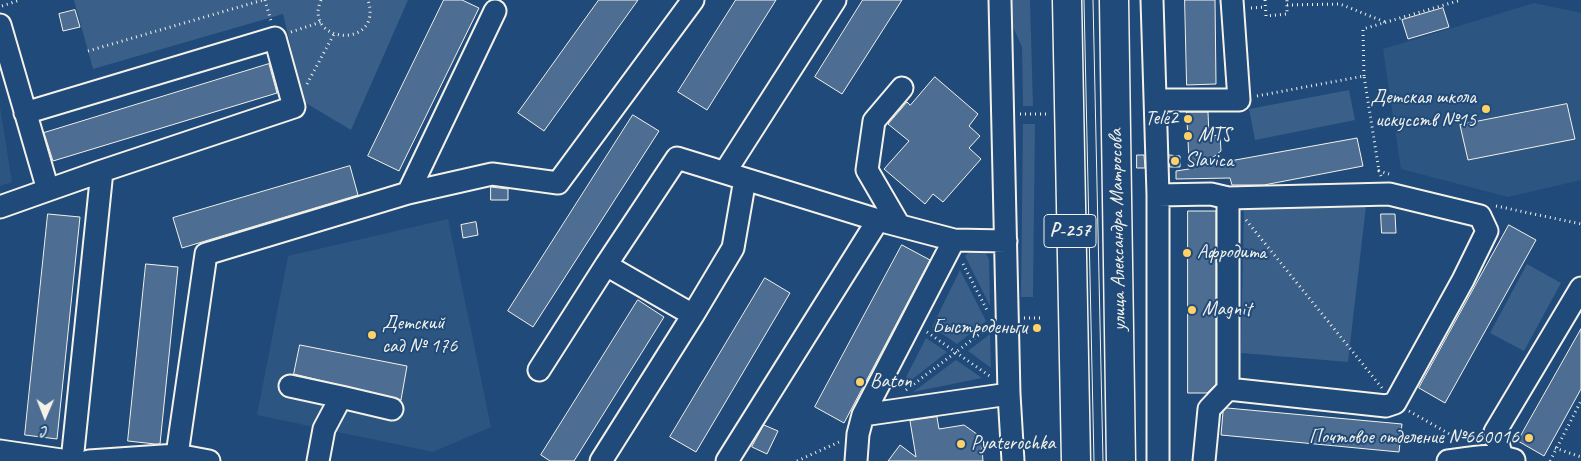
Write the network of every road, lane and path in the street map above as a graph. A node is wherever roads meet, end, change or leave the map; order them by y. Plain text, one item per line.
1 (20, 0) edge
2 (263, 0) edge
3 (320, 0) edge
4 (369, 0) edge
5 (693, 0) edge
6 (835, 0) edge
7 (1000, 0) edge
8 (1067, 0) edge
9 (1114, 0) edge
10 (1152, 0) edge
11 (1232, 0) edge
12 (1265, 0) edge
13 (1287, 0) edge
14 (1461, 0) edge
15 (1339, 2) edge
16 (1287, 5) junction
17 (0, 6) edge
18 (495, 11) dead end
19 (321, 22) junction
20 (1385, 22) junction
21 (0, 25) edge
22 (334, 34) junction
23 (275, 38) junction
24 (88, 51) dead end
25 (1364, 76) junction
26 (902, 88) dead end
27 (1156, 100) junction
28 (1239, 100) junction
29 (294, 107) junction
30 (25, 113) junction
31 (1015, 114) dead end
32 (1047, 114) dead end
33 (102, 171) junction
34 (1379, 171) dead end
35 (725, 172) junction
36 (746, 179) junction
37 (48, 190) junction
38 (408, 193) junction
39 (1158, 195) junction
40 (1228, 198) junction
41 (0, 207) edge
42 (878, 220) junction
43 (899, 224) junction
44 (1006, 241) junction
45 (957, 248) junction
46 (606, 265) junction
47 (1581, 288) edge
48 (693, 315) junction
49 (989, 315) dead end
50 (1022, 318) dead end
51 (1043, 318) dead end
52 (994, 324) dead end
53 (924, 330) dead end
54 (956, 352) junction
55 (539, 370) dead end
56 (984, 381) dead end
57 (290, 386) dead end
58 (1228, 389) junction
59 (903, 392) dead end
60 (1009, 394) junction
61 (341, 397) junction
62 (1581, 401) edge
63 (1395, 403) junction
64 (392, 409) dead end
65 (861, 424) junction
66 (1555, 448) junction
67 (0, 450) edge
68 (176, 455) junction
69 (1581, 457) edge
70 (1503, 459) edge
71 (68, 461) edge
72 (72, 461) edge
73 (89, 461) edge
74 (209, 461) edge
75 (318, 461) edge
76 (601, 461) edge
77 (727, 461) edge
78 (797, 461) edge
79 (856, 461) edge
80 (1013, 461) edge
81 (1076, 461) edge
82 (1121, 461) edge
83 (1158, 461) edge
84 (1204, 461) edge
85 (1448, 461) edge
86 (1550, 461) edge

1 - 17 path
2 - 24 path
3 - 19 path
4 - 22 path
5 - 38 street
6 - 35 street
7 - 44 street
8 - 81 highway, Р-257
9 - 82 highway, улица Александра Матросова / Р-257
10 - 27 street
11 - 28 street
12 - 16 path
13 - 16 path
14 - 20 path
15 - 16 path
15 - 20 path
18 - 38 street
19 - 22 path
19 - 23 path
20 - 25 path
21 - 30 street
22 - 29 path
23 - 29 street
23 - 30 street
25 - 28 path
25 - 34 path
26 - 43 street
27 - 28 street
27 - 39 street
29 - 33 street
30 - 37 street
31 - 32 path
33 - 37 street
33 - 72 street
35 - 36 street
35 - 46 street
36 - 42 street
36 - 48 street
37 - 41 street
38 - 68 street
39 - 40 street
39 - 83 street
40 - 58 street
40 - 63 path
40 - 63 street
42 - 43 street
42 - 77 street
43 - 45 street
44 - 45 street
44 - 60 street
45 - 49 path
45 - 65 street
46 - 48 street
46 - 55 street
47 - 70 street
48 - 76 street
50 - 51 path
52 - 54 path
53 - 54 path
54 - 56 path
54 - 59 path
57 - 61 street
58 - 63 street
58 - 84 street
60 - 65 street
60 - 80 street
61 - 64 street
61 - 75 street
62 - 66 path
63 - 70 path
65 - 78 path
65 - 79 street
66 - 69 path
66 - 86 path
67 - 71 street
68 - 73 street
68 - 74 street
70 - 85 street

